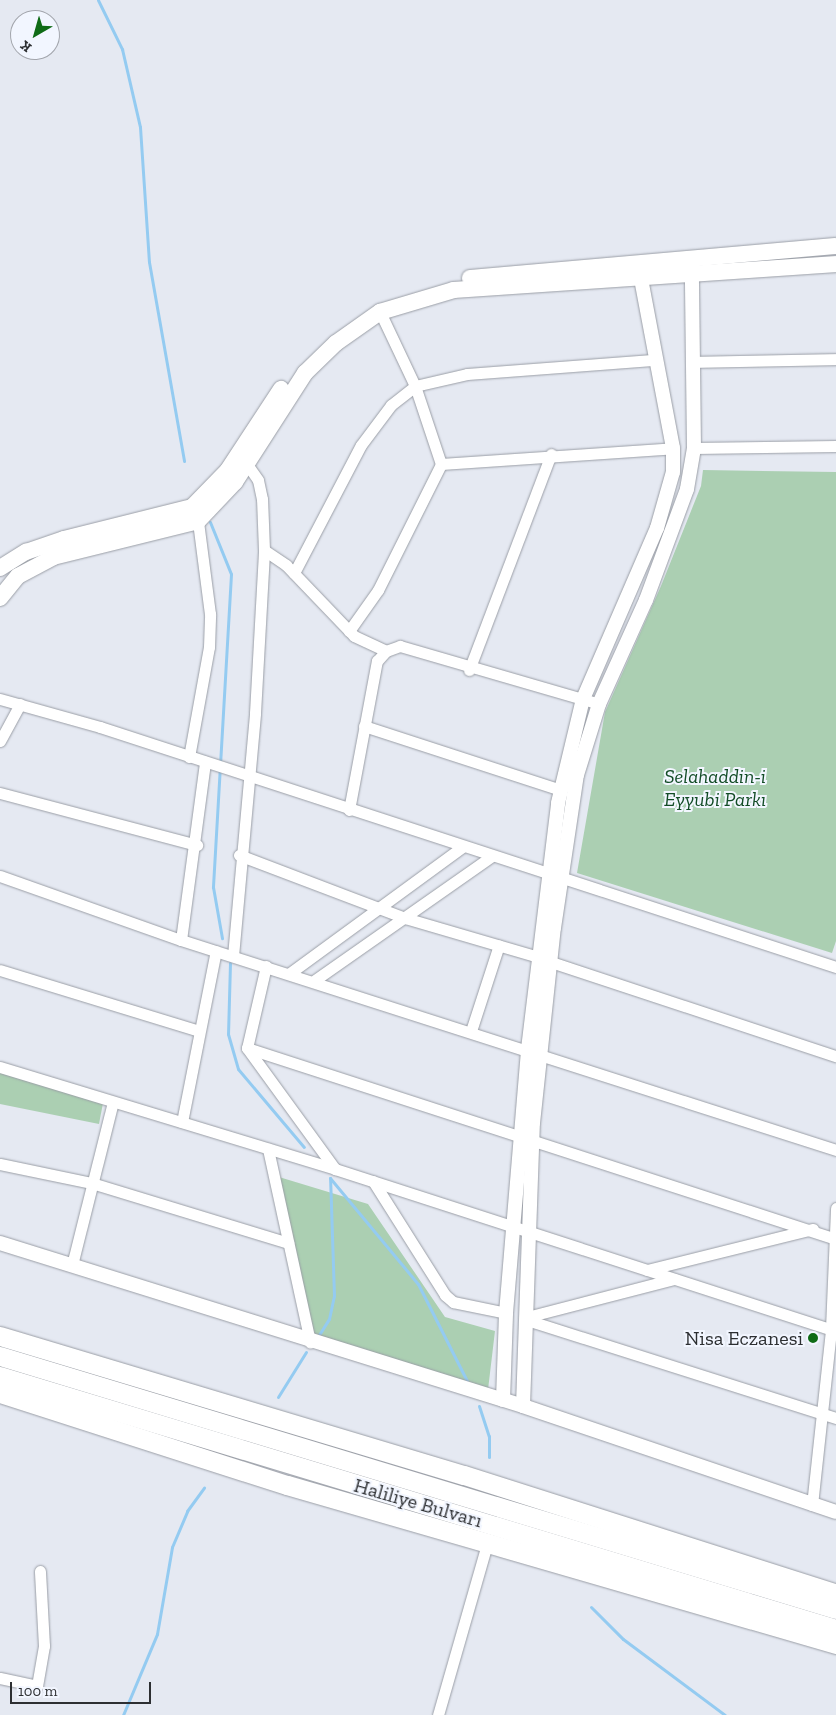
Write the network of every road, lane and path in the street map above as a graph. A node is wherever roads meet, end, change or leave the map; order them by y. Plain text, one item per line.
1 (836, 246) edge
2 (836, 264) edge
3 (692, 275) junction
4 (641, 279) junction
5 (380, 312) junction
6 (836, 359) edge
7 (655, 360) junction
8 (694, 362) junction
9 (415, 386) junction
10 (836, 446) edge
11 (672, 448) junction
12 (694, 448) junction
13 (551, 454) junction
14 (248, 464) junction
15 (441, 464) junction
16 (198, 521) junction
17 (264, 550) junction
18 (0, 568) edge
19 (294, 573) junction
20 (0, 598) edge
21 (349, 631) junction
22 (386, 651) junction
23 (469, 670) junction
24 (0, 699) edge
25 (583, 700) junction
26 (20, 704) junction
27 (599, 704) junction
28 (364, 726) junction
29 (0, 741) edge
30 (189, 757) junction
31 (208, 764) junction
32 (249, 778) junction
33 (561, 790) junction
34 (0, 793) edge
35 (349, 810) junction
36 (197, 845) junction
37 (462, 847) junction
38 (238, 855) junction
39 (492, 856) junction
40 (547, 874) junction
41 (0, 876) edge
42 (563, 878) junction
43 (379, 908) junction
44 (405, 918) junction
45 (181, 940) junction
46 (499, 946) junction
47 (216, 951) junction
48 (232, 956) junction
49 (544, 959) junction
50 (266, 966) junction
51 (836, 967) edge
52 (0, 970) edge
53 (290, 973) junction
54 (315, 980) junction
55 (199, 1031) junction
56 (471, 1031) junction
57 (247, 1048) junction
58 (534, 1052) junction
59 (836, 1056) edge
60 (0, 1067) edge
61 (113, 1102) junction
62 (182, 1122) junction
63 (526, 1137) junction
64 (268, 1149) junction
65 (836, 1150) edge
66 (0, 1164) edge
67 (336, 1169) junction
68 (373, 1181) junction
69 (92, 1183) junction
70 (836, 1208) edge
71 (513, 1227) junction
72 (815, 1229) junction
73 (528, 1230) junction
74 (834, 1238) edge
75 (0, 1243) edge
76 (288, 1243) junction
77 (72, 1265) junction
78 (647, 1270) junction
79 (674, 1279) junction
80 (506, 1313) junction
81 (527, 1318) junction
82 (833, 1330) edge
83 (0, 1337) edge
84 (310, 1342) junction
85 (0, 1356) edge
86 (0, 1376) edge
87 (0, 1393) edge
88 (503, 1400) junction
89 (35, 1403) junction
90 (523, 1406) junction
91 (190, 1411) junction
92 (823, 1414) junction
93 (836, 1418) edge
94 (180, 1430) junction
95 (492, 1502) junction
96 (812, 1505) junction
97 (836, 1512) edge
98 (488, 1524) junction
99 (487, 1544) junction
100 (682, 1547) junction
101 (40, 1571) dead end
102 (836, 1594) edge
103 (679, 1598) junction
104 (836, 1609) edge
105 (836, 1629) edge
106 (836, 1644) edge
107 (0, 1678) edge
108 (438, 1715) edge

1 - 18 main road
2 - 3 main road
3 - 4 main road
3 - 8 street
4 - 5 main road
4 - 7 street
5 - 9 street
5 - 14 main road
6 - 8 street
7 - 9 street
7 - 11 street
8 - 12 street
9 - 15 street
9 - 19 street
10 - 12 street
11 - 13 street
11 - 25 street
12 - 27 street
13 - 15 street
13 - 23 street
14 - 16 main road
14 - 17 street
15 - 21 street
16 - 20 main road
16 - 30 street
17 - 19 street
17 - 32 street
19 - 21 street
21 - 22 street
22 - 23 street
22 - 28 street
23 - 25 street
24 - 26 street
25 - 27 street
25 - 33 street
26 - 29 street
26 - 30 street
27 - 42 street
28 - 33 street
28 - 35 street
30 - 31 street
31 - 32 street
31 - 36 street
32 - 35 street
32 - 38 street
33 - 40 street
34 - 36 street
35 - 37 street
36 - 45 street
37 - 39 street
37 - 43 street
38 - 43 street
38 - 48 street
39 - 40 street
39 - 44 street
40 - 42 street
40 - 49 street
41 - 45 street
42 - 49 street
42 - 51 street
43 - 44 street
43 - 53 street
44 - 46 street
44 - 54 street
45 - 47 street
46 - 49 street
46 - 56 street
47 - 48 street
47 - 55 street
48 - 50 street
49 - 58 street
49 - 59 street
50 - 53 street
50 - 57 street
52 - 55 street
53 - 54 street
54 - 56 street
55 - 62 street
56 - 58 street
57 - 63 street
57 - 67 street
58 - 63 street
58 - 65 street
60 - 61 street
61 - 62 street
61 - 69 street
62 - 64 street
63 - 71 street
63 - 72 street
63 - 73 street
64 - 67 street
64 - 76 street
66 - 69 street
67 - 68 street
68 - 71 street
68 - 80 street
69 - 76 street
69 - 77 street
70 - 74 street
71 - 73 street
71 - 80 street
72 - 74 street
72 - 78 street
73 - 78 street
73 - 81 street
74 - 82 street
75 - 77 street
76 - 84 street
77 - 84 street
78 - 79 street
79 - 81 street
79 - 82 street
80 - 88 street
81 - 90 street
81 - 92 street
82 - 92 street
83 - 91 highway
83 - 100 highway
84 - 88 street
85 - 91 highway, Haliliye Bulvarı
86 - 94 highway, Haliliye Bulvarı
87 - 89 highway
88 - 90 street
89 - 94 highway
89 - 99 highway
90 - 96 street
91 - 95 highway, Haliliye Bulvarı
92 - 93 street
92 - 96 street
94 - 98 highway, Haliliye Bulvarı
95 - 100 highway
95 - 104 highway, Haliliye Bulvarı
96 - 97 street
98 - 103 highway
98 - 105 highway, Haliliye Bulvarı
99 - 103 highway
99 - 108 street
100 - 102 highway
101 - 107 street
103 - 106 highway

